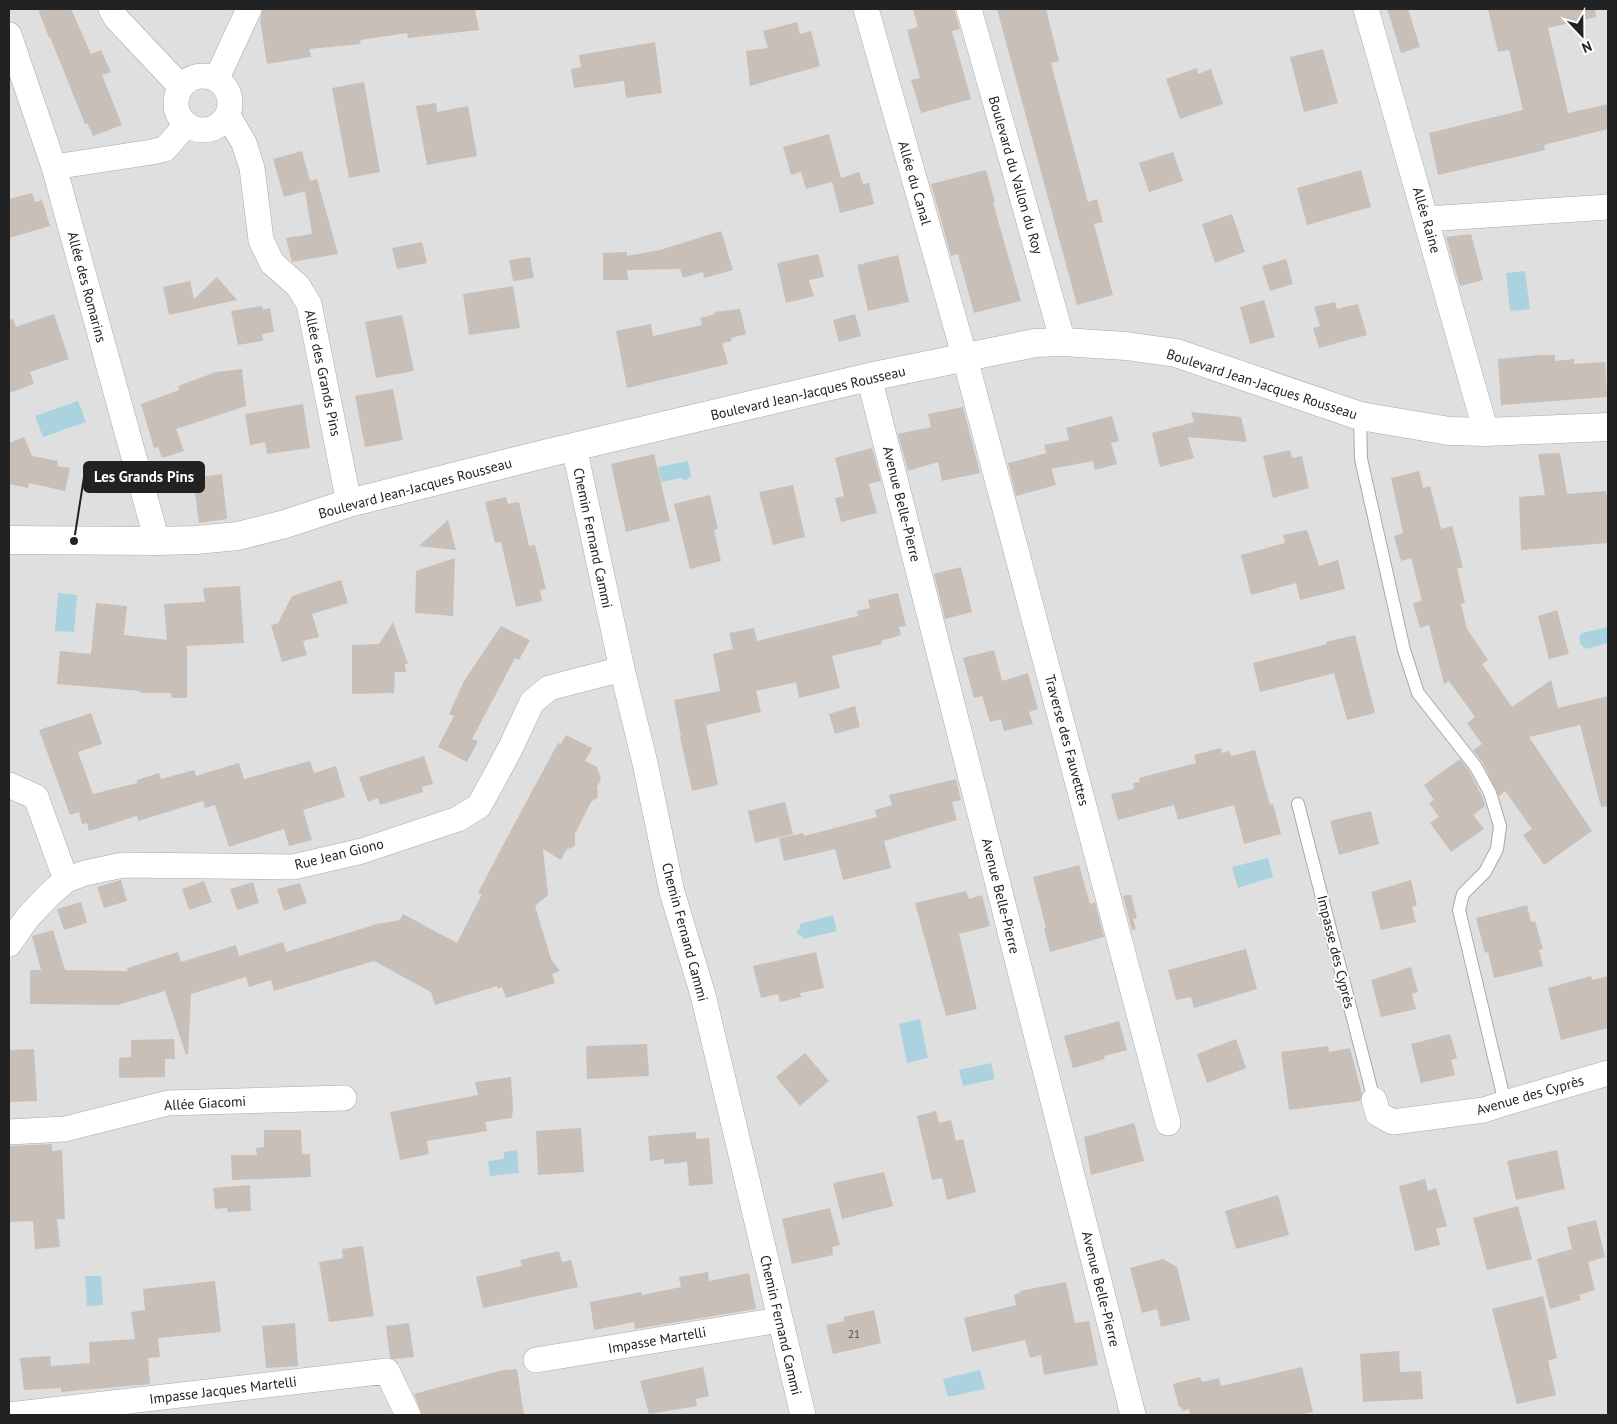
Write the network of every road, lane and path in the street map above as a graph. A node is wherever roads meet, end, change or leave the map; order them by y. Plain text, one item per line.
1 (111, 9) edge
2 (249, 9) edge
3 (866, 9) edge
4 (969, 9) edge
5 (1366, 9) edge
6 (9, 35) edge
7 (217, 78) junction
8 (181, 87) junction
9 (228, 116) junction
10 (186, 125) junction
11 (54, 167) junction
12 (1608, 207) edge
13 (1426, 219) junction
14 (1063, 342) junction
15 (965, 358) junction
16 (870, 377) junction
17 (1360, 416) junction
18 (1608, 427) edge
19 (1486, 432) junction
20 (574, 448) junction
21 (349, 503) junction
22 (9, 540) edge
23 (157, 540) junction
24 (622, 669) junction
25 (9, 785) edge
26 (1298, 804) dead end
27 (66, 880) junction
28 (9, 944) edge
29 (1608, 1073) edge
30 (344, 1098) dead end
31 (1374, 1100) joint
32 (1505, 1103) junction
33 (1168, 1123) dead end
34 (9, 1132) edge
35 (779, 1320) junction
36 (536, 1360) dead end
37 (9, 1415) edge
38 (408, 1415) edge
39 (803, 1415) edge
40 (1133, 1415) edge

1 - 8 street
2 - 7 street
3 - 15 street, Allée du Canal
4 - 14 street, Boulevard du Vallon du Roy
5 - 13 street, Allée Raine
6 - 11 street, Allée des Romarins
7 - 8 street
7 - 9 street
8 - 10 street
9 - 10 street
9 - 21 street, Allée des Grands Pins
10 - 11 street
11 - 23 street, Allée des Romarins
12 - 13 street
13 - 19 street, Allée Raine
14 - 15 street, Boulevard Jean-Jacques Rousseau
14 - 17 street, Boulevard Jean-Jacques Rousseau
15 - 16 street, Boulevard Jean-Jacques Rousseau
15 - 33 street, Traverse des Fauvettes
16 - 20 street, Boulevard Jean-Jacques Rousseau
16 - 40 street, Avenue Belle-Pierre
17 - 19 street, Boulevard Jean-Jacques Rousseau
17 - 32 lane
18 - 19 street, Boulevard Jean-Jacques Rousseau
20 - 21 street, Boulevard Jean-Jacques Rousseau
20 - 24 street, Chemin Fernand Cammi
21 - 23 street, Boulevard Jean-Jacques Rousseau
22 - 23 street, Boulevard Jean-Jacques Rousseau
24 - 27 street, Rue Jean Giono
24 - 35 street, Chemin Fernand Cammi
25 - 27 street
26 - 31 lane, Impasse des Cyprès
27 - 28 street, Rue Jean Giono
29 - 32 street, Avenue des Cyprès
30 - 34 street, Allée Giacomi
31 - 32 street, Avenue des Cyprès
35 - 36 street, Impasse Martelli
35 - 39 street, Chemin Fernand Cammi
37 - 38 street, Impasse Jacques Martelli

